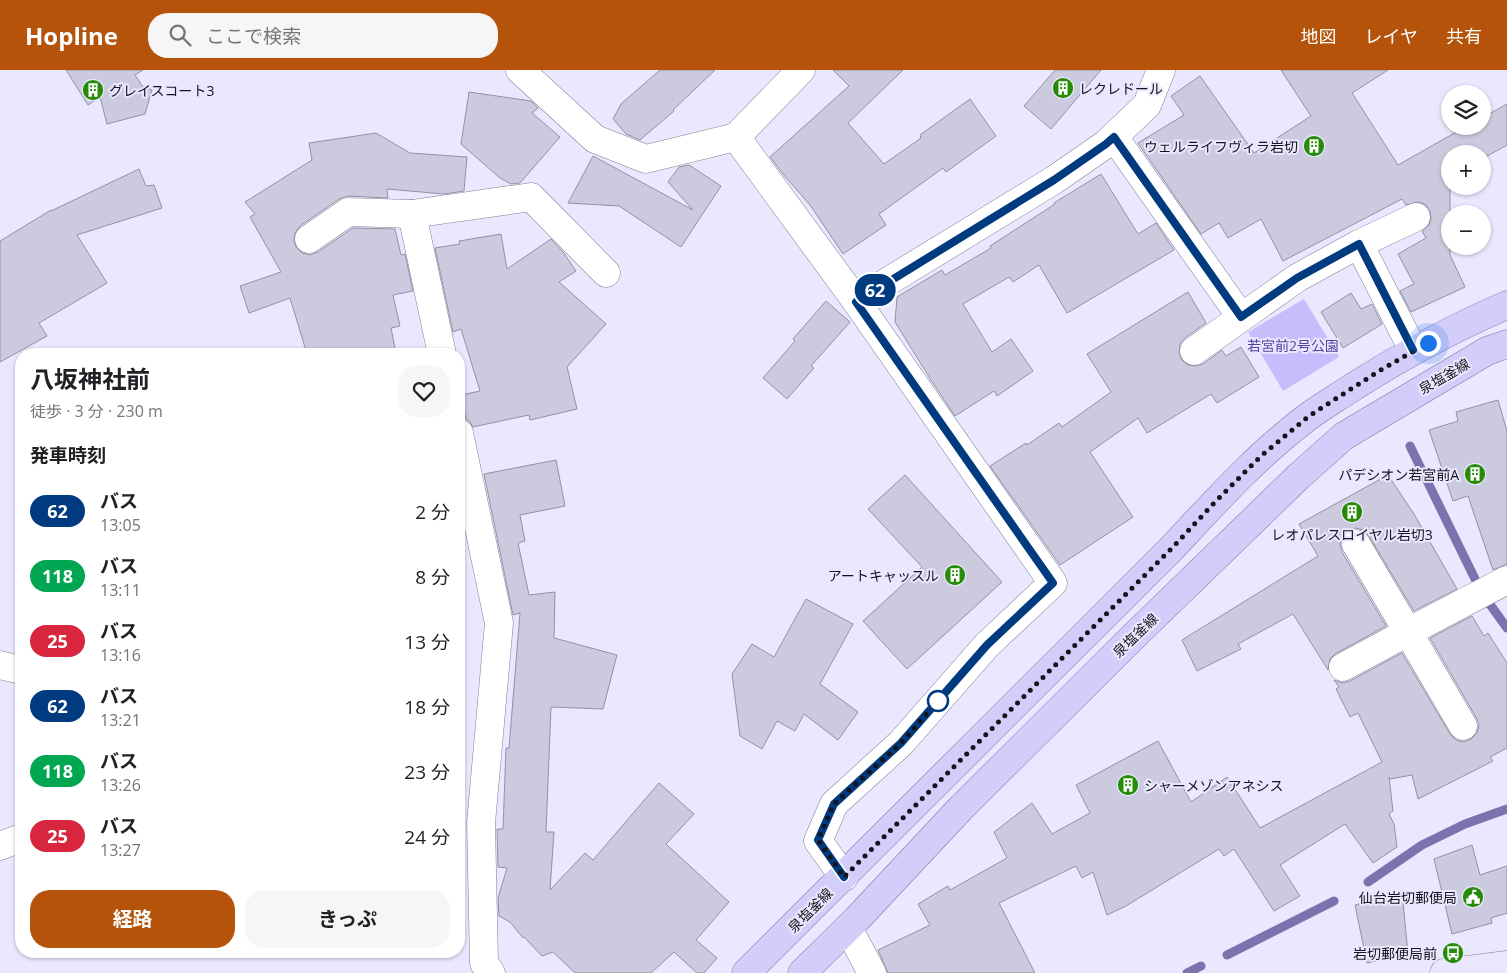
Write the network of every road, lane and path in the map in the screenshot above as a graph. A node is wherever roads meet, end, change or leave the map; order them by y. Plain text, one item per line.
1 (520, 70) edge
2 (801, 70) edge
3 (1161, 70) edge
4 (736, 137) junction
5 (1114, 137) junction
6 (412, 214) junction
7 (1416, 216) dead end
8 (309, 239) dead end
9 (1359, 244) junction
10 (606, 272) dead end
11 (856, 302) junction
12 (1507, 305) edge
13 (1241, 317) junction
14 (1507, 344) edge
15 (441, 348) edge
16 (1413, 350) junction
17 (1194, 351) dead end
18 (465, 462) edge
19 (1356, 544) dead end
20 (1507, 580) edge
21 (1408, 632) junction
22 (0, 665) edge
23 (1343, 667) dead end
24 (15, 669) edge
25 (1463, 726) dead end
26 (15, 840) edge
27 (0, 846) edge
28 (844, 877) junction
29 (848, 928) junction
30 (1507, 965) edge
31 (491, 973) edge
32 (746, 973) edge
33 (802, 973) edge
34 (872, 973) edge
35 (1444, 973) edge

1 - 4 street
2 - 4 street
3 - 5 street
4 - 11 street
5 - 11 street
5 - 13 street
6 - 8 street
6 - 10 street
6 - 15 street
7 - 9 street
9 - 13 street
9 - 16 street
11 - 28 street
12 - 16 main road, 泉塩釜線
13 - 17 street
14 - 29 main road, 泉塩釜線
16 - 28 main road, 泉塩釜線
18 - 31 street
19 - 21 street
20 - 21 street
21 - 23 street
21 - 25 street
22 - 24 street
26 - 27 street
28 - 32 main road, 泉塩釜線
29 - 33 main road, 泉塩釜線
29 - 34 street
30 - 35 main road

